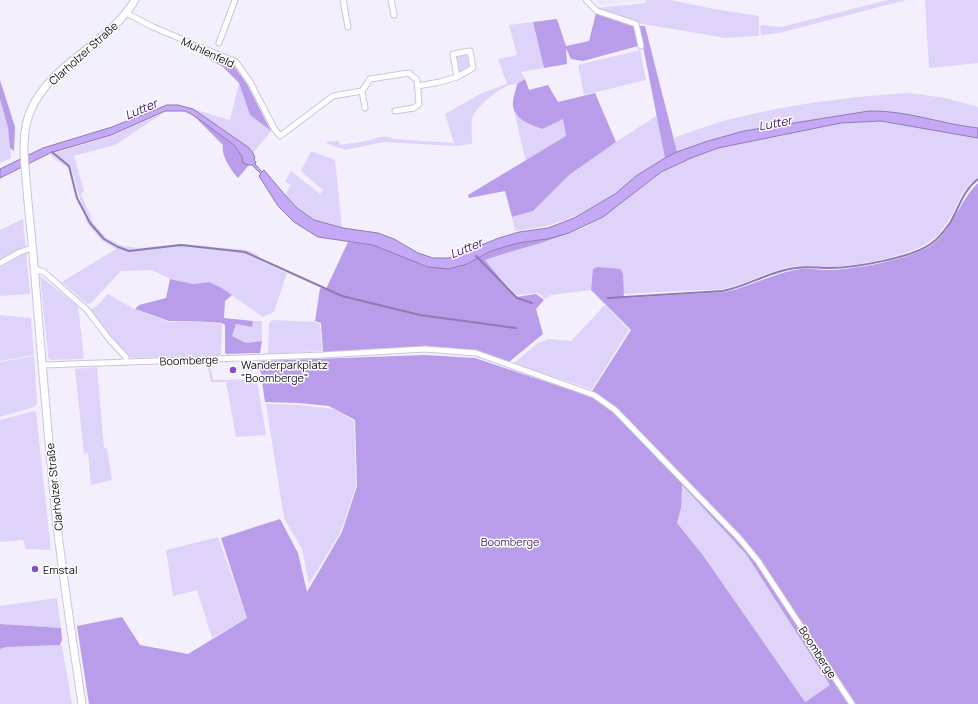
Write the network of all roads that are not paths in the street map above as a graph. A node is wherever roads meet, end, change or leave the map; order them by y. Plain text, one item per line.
1 (135, 0) edge
2 (235, 0) edge
3 (343, 0) edge
4 (391, 0) edge
5 (586, 0) edge
6 (126, 13) junction
7 (394, 15) dead end
8 (348, 27) dead end
9 (219, 43) dead end
10 (641, 46) dead end
11 (457, 77) junction
12 (418, 86) junction
13 (362, 91) junction
14 (365, 108) dead end
15 (395, 111) dead end
16 (32, 248) junction
17 (0, 263) edge
18 (34, 269) junction
19 (126, 362) junction
20 (43, 365) junction
21 (82, 704) edge
22 (852, 704) edge

1 - 6 street, Clarholzer Straße
2 - 9 street, Mühlenfeld
3 - 8 street
4 - 7 street
5 - 10 street
6 - 13 street, Mühlenfeld
6 - 16 street, Clarholzer Straße
11 - 11 street
11 - 12 street
12 - 13 street
12 - 15 street
13 - 14 street
16 - 17 street
16 - 18 street, Clarholzer Straße
18 - 19 street
18 - 20 street, Clarholzer Straße
19 - 20 street, Boomberge
19 - 22 street, Boomberge
20 - 21 street, Clarholzer Straße

